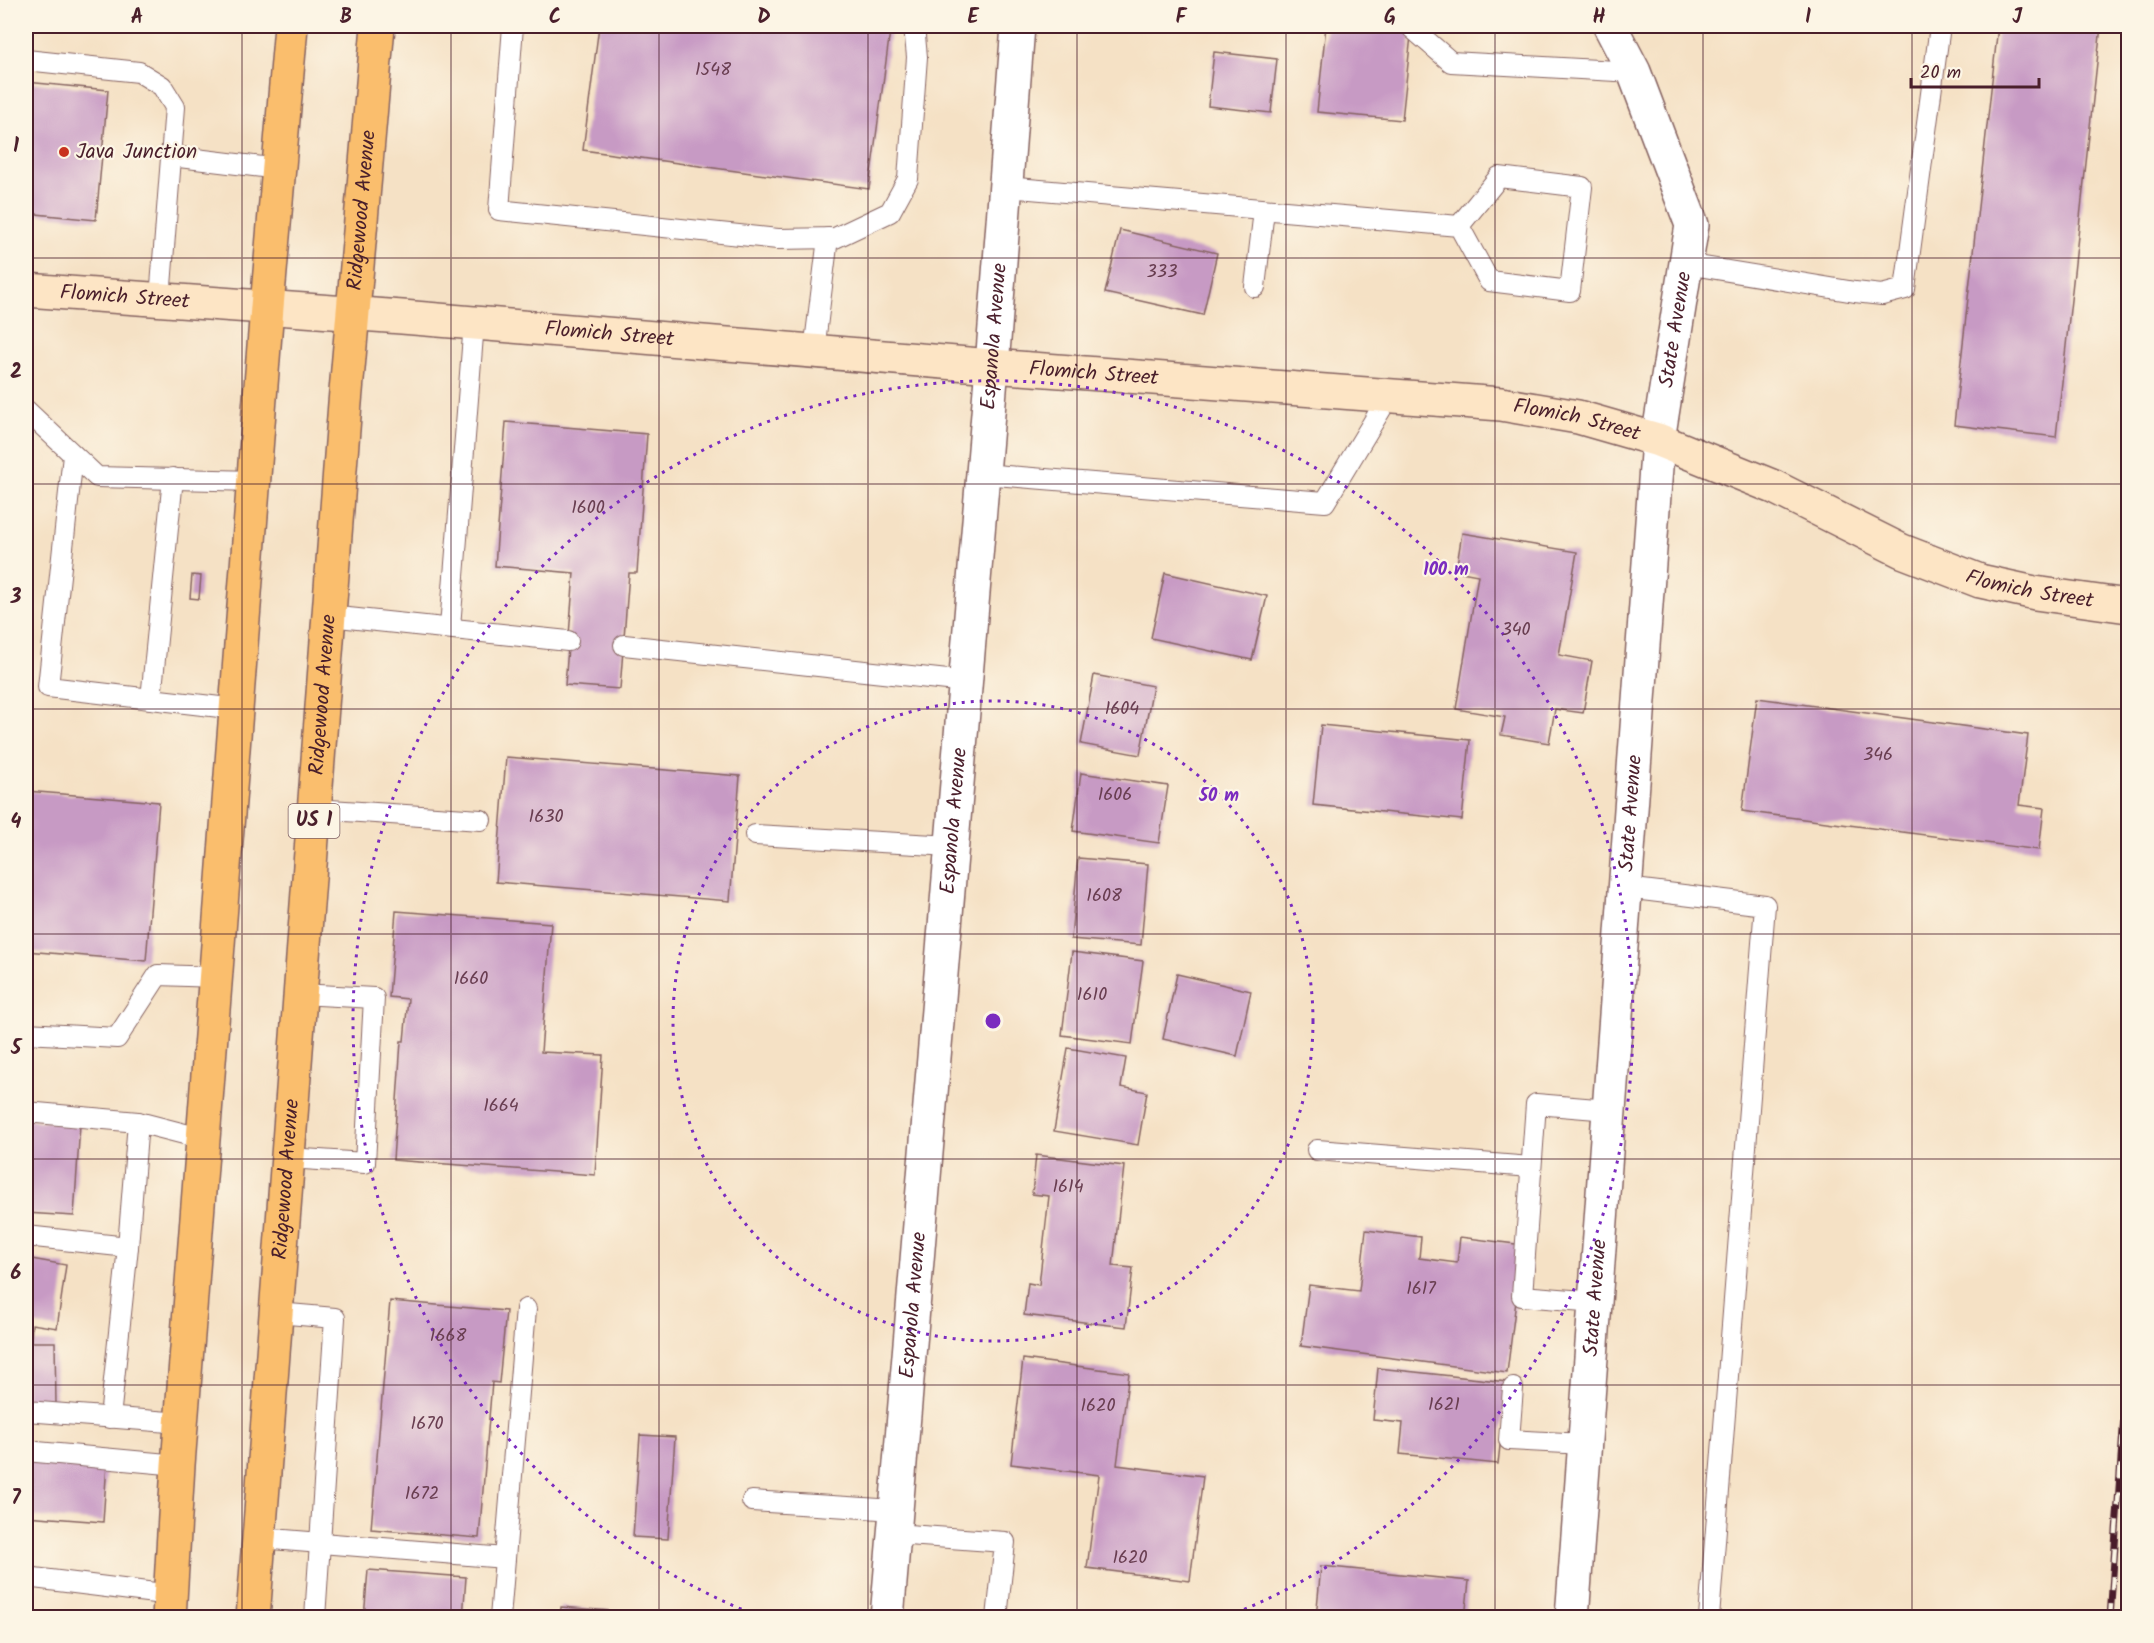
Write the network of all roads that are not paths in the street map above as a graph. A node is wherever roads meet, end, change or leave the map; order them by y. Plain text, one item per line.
1 (291, 26) edge
2 (378, 26) edge
3 (513, 26) edge
4 (914, 26) edge
5 (1018, 26) edge
6 (1413, 26) edge
7 (1610, 26) edge
8 (1940, 26) edge
9 (26, 60) edge
10 (1634, 72) junction
11 (171, 156) junction
12 (279, 169) junction
13 (1006, 188) junction
14 (1264, 210) junction
15 (1459, 226) junction
16 (828, 238) junction
17 (1686, 264) junction
18 (1256, 288) dead end
19 (26, 290) edge
20 (160, 299) junction
21 (267, 307) junction
22 (352, 314) junction
23 (474, 323) junction
24 (814, 351) junction
25 (992, 366) junction
26 (1389, 396) junction
27 (26, 410) edge
28 (1658, 440) junction
29 (73, 455) junction
30 (983, 474) junction
31 (174, 478) junction
32 (254, 481) junction
33 (2128, 606) edge
34 (329, 616) junction
35 (450, 627) junction
36 (568, 641) dead end
37 (624, 645) dead end
38 (966, 682) junction
39 (151, 699) junction
40 (237, 709) junction
41 (315, 809) junction
42 (481, 820) dead end
43 (755, 835) dead end
44 (952, 846) junction
45 (1626, 888) junction
46 (216, 977) junction
47 (300, 994) junction
48 (26, 1033) edge
49 (1609, 1110) junction
50 (26, 1112) edge
51 (138, 1122) junction
52 (204, 1139) junction
53 (1317, 1150) dead end
54 (288, 1158) junction
55 (1531, 1167) junction
56 (26, 1236) edge
57 (128, 1247) junction
58 (1596, 1302) junction
59 (526, 1309) dead end
60 (277, 1313) junction
61 (1513, 1388) dead end
62 (26, 1411) edge
63 (110, 1418) junction
64 (182, 1423) junction
65 (1585, 1444) junction
66 (26, 1451) edge
67 (178, 1465) junction
68 (752, 1501) dead end
69 (896, 1522) junction
70 (260, 1538) junction
71 (320, 1543) junction
72 (505, 1558) junction
73 (26, 1577) edge
74 (170, 1606) edge
75 (254, 1617) edge
76 (315, 1617) edge
77 (500, 1617) edge
78 (887, 1617) edge
79 (997, 1617) edge
80 (1572, 1617) edge
81 (1709, 1617) edge

1 - 12 main road
2 - 22 main road, Ridgewood Avenue / US 1
3 - 16 lane
4 - 16 lane
5 - 13 street, Espanola Avenue
6 - 10 lane
7 - 10 street, State Avenue
8 - 17 lane
9 - 11 lane
10 - 17 street, State Avenue
11 - 12 lane
11 - 20 lane
12 - 21 main road
13 - 14 lane
13 - 25 street, Espanola Avenue
14 - 15 lane
14 - 18 lane
15 - 15 lane
16 - 24 lane
17 - 28 street, State Avenue
19 - 20 street, Flomich Street
20 - 21 street, Flomich Street
21 - 22 street, Flomich Street
21 - 32 main road
22 - 23 street, Flomich Street
22 - 34 main road, Ridgewood Avenue / US 1
23 - 24 street, Flomich Street
23 - 35 lane
24 - 25 street, Flomich Street
25 - 26 street, Flomich Street
25 - 30 street, Espanola Avenue
26 - 28 street, Flomich Street
26 - 30 lane
27 - 29 lane
28 - 33 street, Flomich Street
28 - 45 street, State Avenue
29 - 31 lane
29 - 39 lane
30 - 38 street, Espanola Avenue
31 - 32 lane
31 - 39 lane
32 - 40 main road
34 - 35 lane
34 - 41 main road, Ridgewood Avenue / US 1
35 - 36 lane
37 - 38 lane
38 - 44 street, Espanola Avenue
39 - 40 lane
40 - 46 main road
41 - 42 lane
41 - 47 main road, Ridgewood Avenue / US 1
43 - 44 lane
44 - 69 street, Espanola Avenue
45 - 49 street, State Avenue
45 - 81 lane
46 - 48 lane
46 - 52 main road
47 - 54 main road, Ridgewood Avenue / US 1
47 - 54 lane
49 - 55 lane
49 - 58 street, State Avenue
50 - 51 lane
51 - 52 lane
51 - 57 lane
52 - 64 main road
53 - 55 lane
54 - 60 main road, Ridgewood Avenue / US 1
55 - 58 lane
56 - 57 lane
57 - 63 lane
58 - 65 street, State Avenue
59 - 72 lane
60 - 70 main road, Ridgewood Avenue / US 1
60 - 71 lane
61 - 65 lane
62 - 63 lane
63 - 64 lane
64 - 67 main road
65 - 80 street, State Avenue
66 - 67 lane
67 - 74 main road
68 - 69 lane
69 - 78 street, Espanola Avenue
69 - 79 lane
70 - 71 lane
70 - 75 main road, Ridgewood Avenue / US 1
71 - 72 lane
71 - 76 lane
72 - 77 lane
73 - 74 lane

